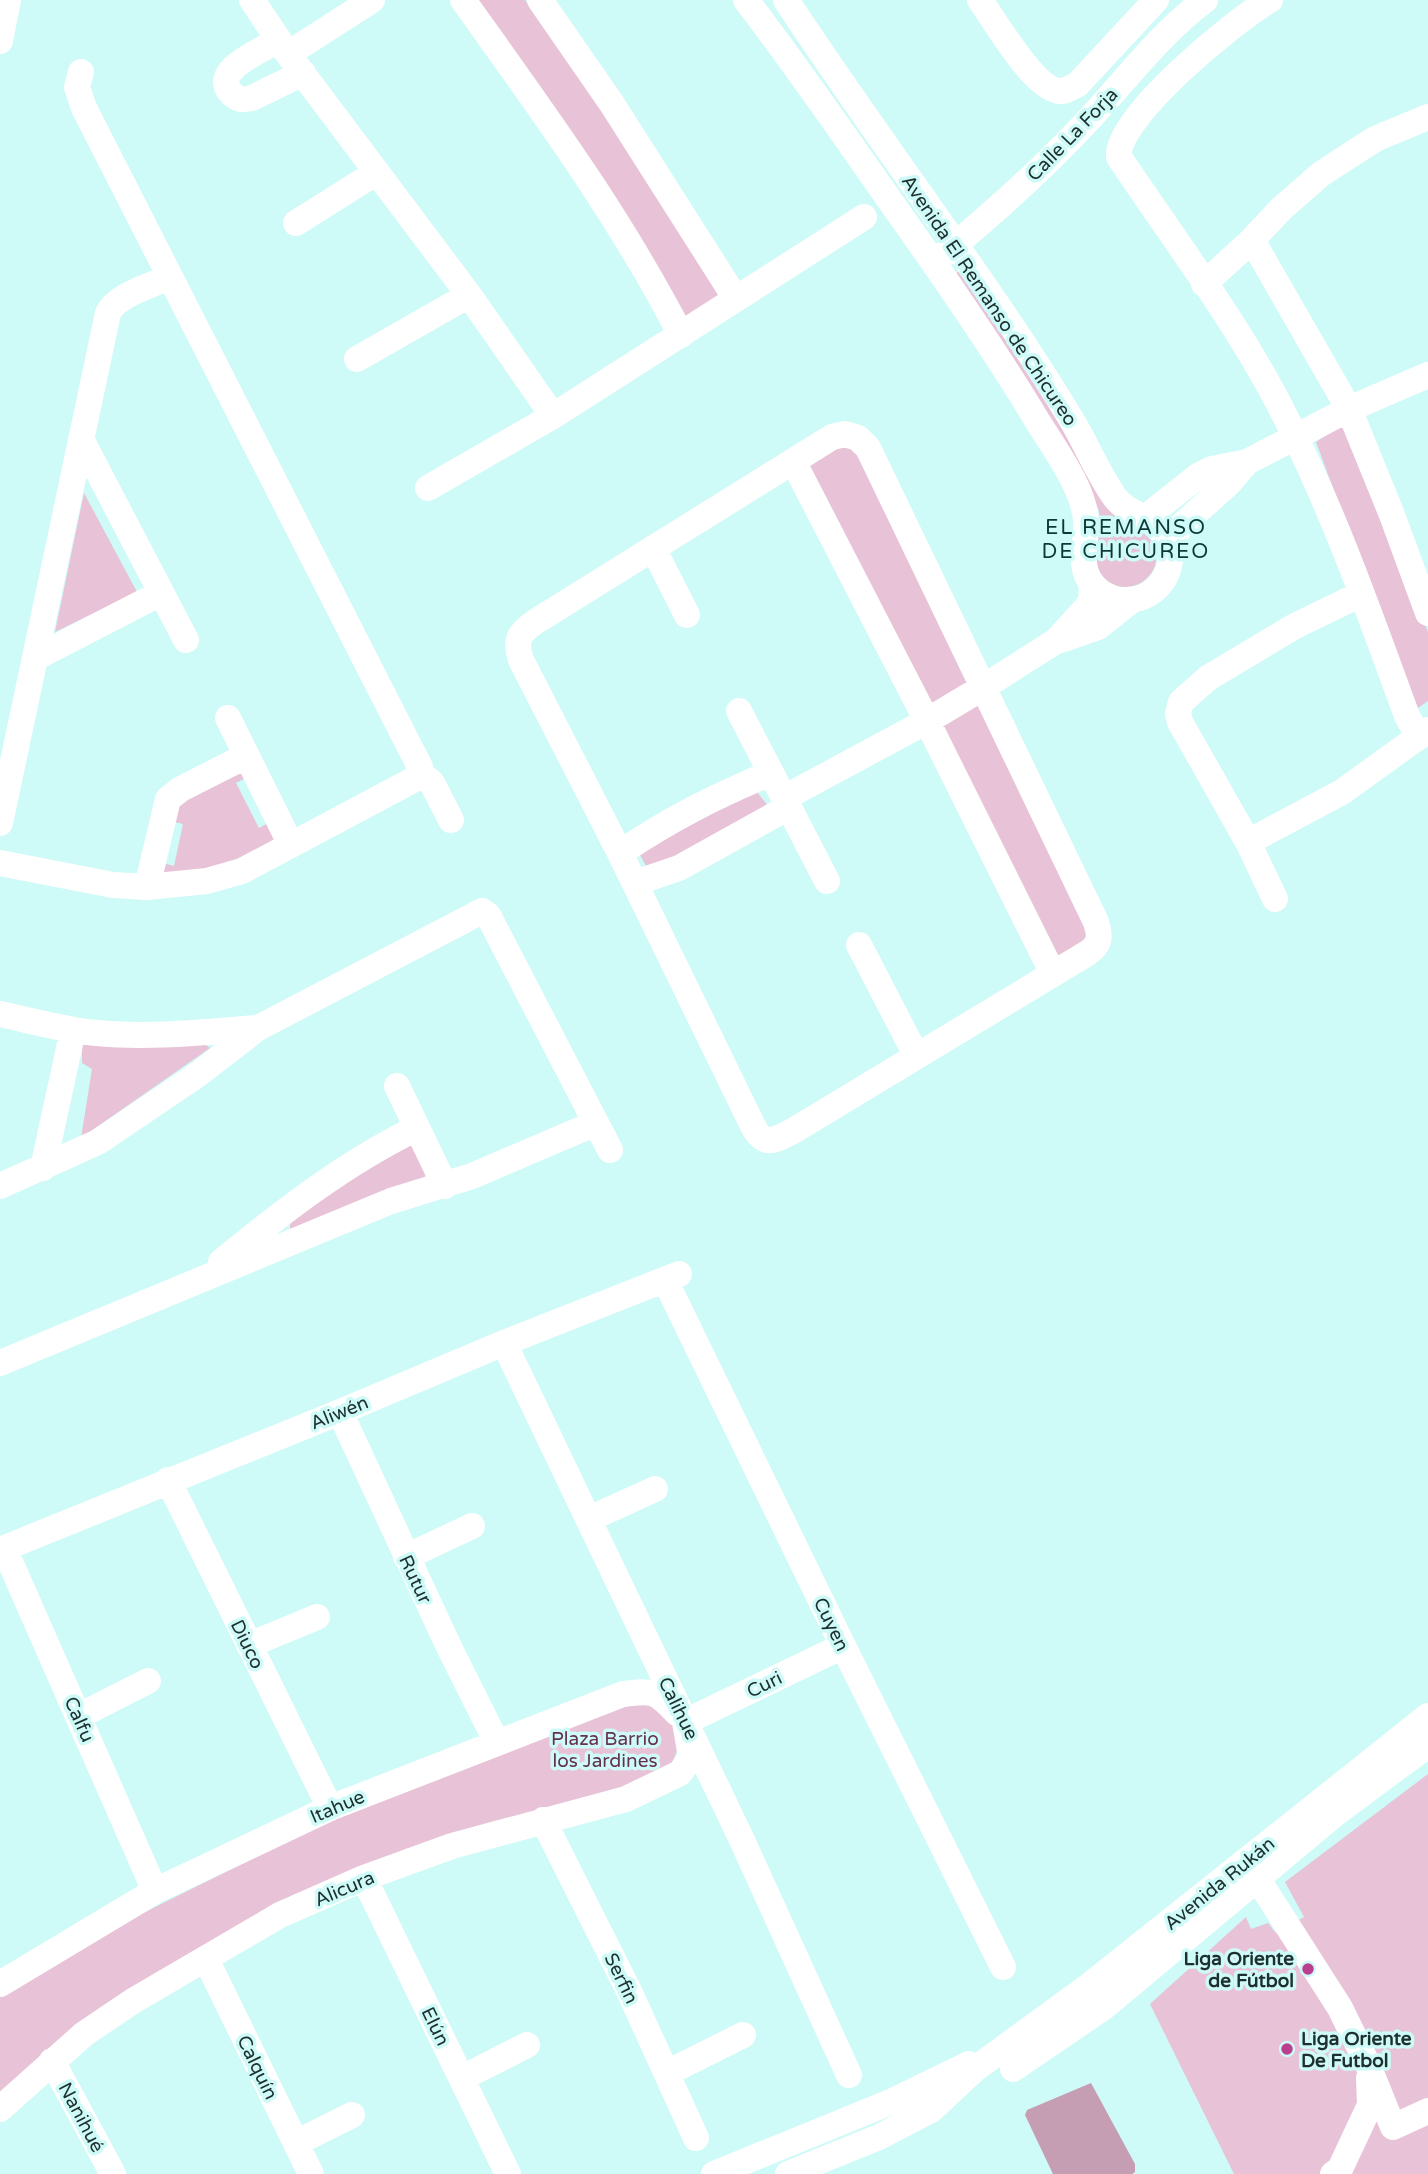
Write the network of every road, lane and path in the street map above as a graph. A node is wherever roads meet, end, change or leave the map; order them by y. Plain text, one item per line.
1 (8, 0) edge
2 (252, 0) edge
3 (372, 0) edge
4 (463, 0) edge
5 (540, 0) edge
6 (746, 0) edge
7 (786, 0) edge
8 (980, 0) edge
9 (1156, 0) edge
10 (1205, 0) edge
11 (1270, 0) edge
12 (1, 34) edge
13 (290, 56) junction
14 (80, 72) dead end
15 (1428, 117) edge
16 (377, 172) junction
17 (864, 218) dead end
18 (296, 223) dead end
19 (1252, 240) junction
20 (955, 244) junction
21 (934, 261) junction
22 (169, 277) junction
23 (1204, 284) junction
24 (469, 295) junction
25 (736, 299) junction
26 (681, 335) junction
27 (357, 359) dead end
28 (1428, 375) edge
29 (1349, 409) junction
30 (553, 416) junction
31 (1295, 436) junction
32 (81, 439) junction
33 (793, 461) junction
34 (1247, 462) junction
35 (428, 488) dead end
36 (1145, 518) junction
37 (1169, 547) junction
38 (653, 548) junction
39 (1092, 584) junction
40 (161, 593) junction
41 (1361, 594) junction
42 (1132, 600) junction
43 (1428, 613) edge
44 (687, 615) dead end
45 (186, 640) dead end
46 (1056, 641) junction
47 (35, 658) junction
48 (982, 688) junction
49 (740, 711) dead end
50 (228, 718) dead end
51 (927, 721) junction
52 (1423, 734) edge
53 (246, 756) junction
54 (419, 772) junction
55 (771, 773) junction
56 (786, 802) junction
57 (451, 820) dead end
58 (0, 823) edge
59 (1248, 842) junction
60 (291, 845) junction
61 (620, 853) junction
62 (0, 863) edge
63 (827, 881) dead end
64 (635, 883) junction
65 (147, 887) junction
66 (1275, 899) dead end
67 (859, 946) dead end
68 (1053, 974) junction
69 (0, 1014) edge
70 (258, 1028) junction
71 (73, 1030) junction
72 (916, 1055) junction
73 (397, 1086) dead end
74 (596, 1123) junction
75 (417, 1128) junction
76 (610, 1150) dead end
77 (43, 1168) junction
78 (0, 1186) edge
79 (444, 1186) junction
80 (672, 1277) joint
81 (200, 1279) junction
82 (504, 1343) junction
83 (0, 1363) edge
84 (340, 1412) junction
85 (168, 1480) junction
86 (655, 1489) dead end
87 (589, 1520) junction
88 (472, 1526) dead end
89 (2, 1549) edge
90 (406, 1557) junction
91 (317, 1617) dead end
92 (249, 1645) junction
93 (843, 1646) junction
94 (148, 1681) dead end
95 (79, 1716) junction
96 (1428, 1716) edge
97 (685, 1722) junction
98 (497, 1743) junction
99 (1428, 1745) edge
100 (330, 1808) junction
101 (543, 1820) junction
102 (364, 1878) junction
103 (1256, 1878) junction
104 (155, 1891) junction
105 (206, 1959) junction
106 (1003, 1967) dead end
107 (1, 1982) edge
108 (743, 2035) dead end
109 (527, 2045) dead end
110 (1010, 2057) junction
111 (52, 2061) junction
112 (1368, 2065) junction
113 (667, 2073) junction
114 (849, 2075) dead end
115 (462, 2078) junction
116 (0, 2109) edge
117 (1428, 2110) edge
118 (352, 2115) dead end
119 (696, 2138) dead end
120 (296, 2143) junction
121 (113, 2174) edge
122 (311, 2174) edge
123 (508, 2174) edge
124 (714, 2174) edge
125 (788, 2174) edge
126 (1333, 2174) edge

1 - 12 street
2 - 13 street
3 - 13 street
4 - 26 street
5 - 25 street
6 - 21 street, Avenida El Remanso de Chicureo
7 - 20 street, Avenida El Remanso de Chicureo
8 - 9 street
10 - 20 street, Calle La Forja
11 - 23 street
13 - 16 street
14 - 22 street
15 - 19 street
16 - 18 street
16 - 24 street
17 - 25 street
19 - 23 street
19 - 29 street
20 - 21 street, Calle La Forja
20 - 36 street, Avenida El Remanso de Chicureo
21 - 39 street, Avenida El Remanso de Chicureo
22 - 32 street
22 - 54 street
23 - 31 street
24 - 27 street
24 - 30 street
25 - 26 street
26 - 30 street
28 - 29 street
29 - 31 street
29 - 43 street
30 - 35 street
31 - 34 street
31 - 41 street
32 - 40 street
32 - 47 street
33 - 38 street
33 - 48 street
33 - 51 street
34 - 36 street
34 - 37 street
36 - 37 street, Avenida El Remanso de Chicureo
37 - 42 street
38 - 44 street
38 - 61 street
39 - 42 street
39 - 46 street
40 - 45 street
40 - 47 street
41 - 52 street
41 - 59 street
42 - 46 street
46 - 48 street
47 - 58 street
48 - 51 street
48 - 68 street
49 - 55 street
50 - 53 street
51 - 56 street
51 - 68 street
52 - 59 street
53 - 60 street
53 - 65 street
54 - 57 street
54 - 60 street
55 - 56 street
55 - 61 street
56 - 63 street
56 - 64 street
59 - 66 street
60 - 65 street
61 - 64 street
62 - 65 street
64 - 72 street
67 - 72 street
68 - 72 street
69 - 71 street
70 - 71 street
70 - 74 street
70 - 77 street
71 - 77 street
73 - 75 street
74 - 76 street
74 - 79 street
75 - 79 street
75 - 81 street
77 - 78 street
79 - 81 street
80 - 82 street, Aliwén
80 - 93 street, Cuyen
81 - 83 street
82 - 84 street, Aliwén
82 - 87 street, Calihue
84 - 85 street, Aliwén
84 - 90 street, Rutur
85 - 89 street, Aliwén
85 - 92 street, Diuco
86 - 87 street
87 - 97 street, Calihue
88 - 90 street
89 - 95 street, Calfu
90 - 98 street, Rutur
91 - 92 street
92 - 100 street, Diuco
93 - 97 street, Curi
93 - 106 street, Cuyen
94 - 95 street
95 - 104 street, Calfu
96 - 110 street, Avenida Rukán
97 - 98 street, Itahue
97 - 101 street, Alicura
97 - 114 street, Calihue
98 - 100 street, Itahue
99 - 103 street
100 - 104 street, Itahue
101 - 102 street, Alicura
101 - 113 street, Serfin
102 - 105 street, Alicura
102 - 115 street, Elún
103 - 110 street
103 - 112 street
104 - 107 street, Itahue
105 - 111 street, Alicura
105 - 120 street, Calquín
108 - 113 street
109 - 115 street
110 - 124 street, Avenida Rukán
110 - 125 street, Avenida Rukán
111 - 116 street, Alicura
111 - 121 street, Nanihué
112 - 117 street
112 - 126 street
113 - 119 street, Serfin
115 - 123 street, Elún
118 - 120 street
120 - 122 street, Calquín

